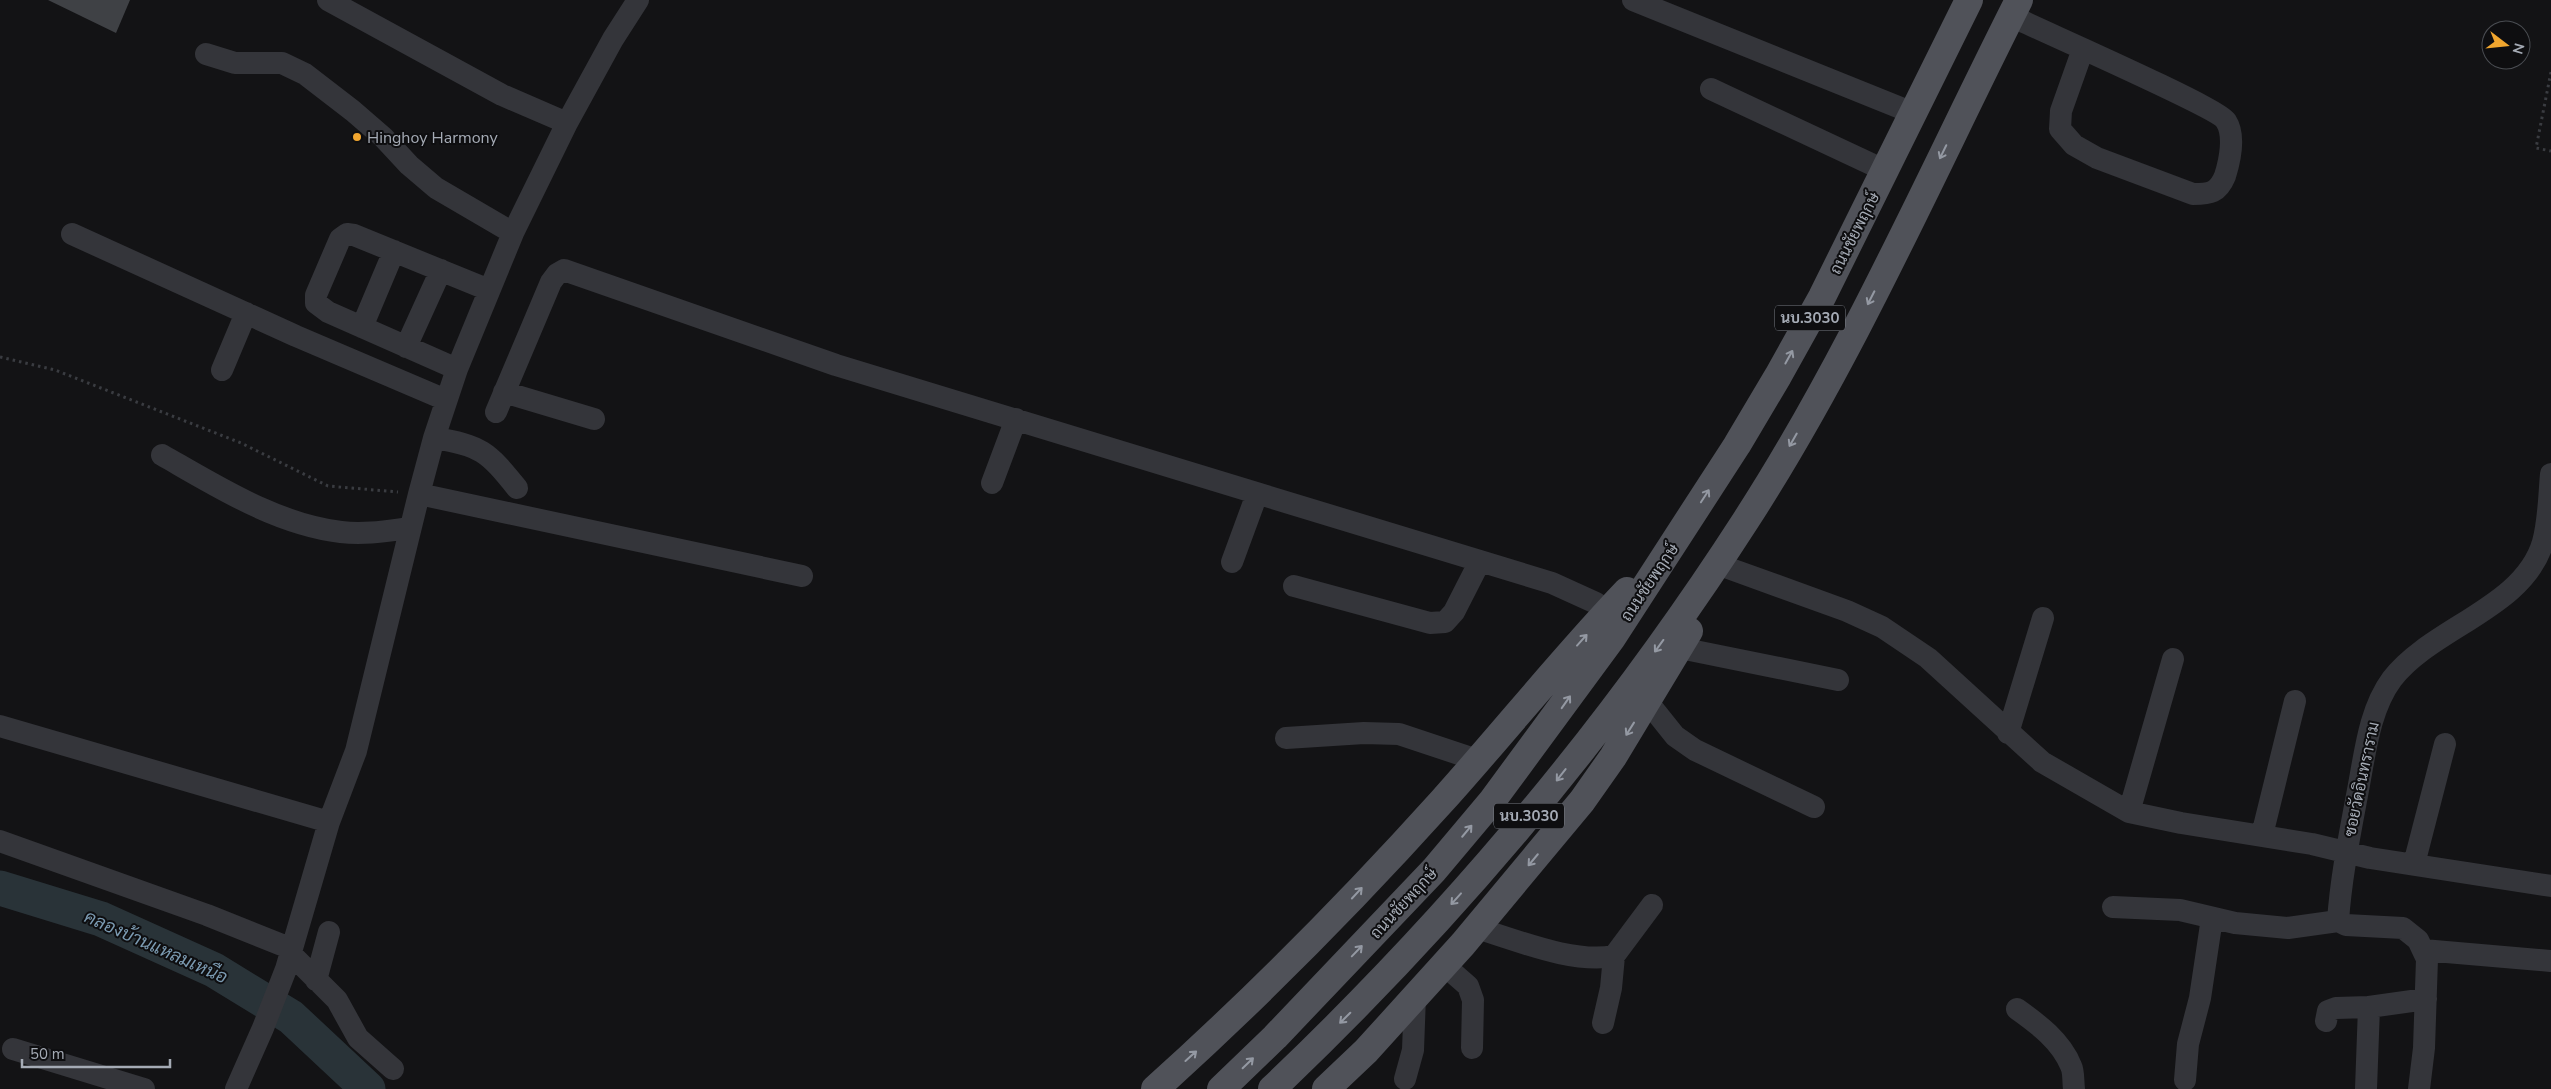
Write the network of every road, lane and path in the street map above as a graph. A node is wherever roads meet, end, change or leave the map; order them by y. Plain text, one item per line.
1 (328, 0) edge
2 (638, 0) edge
3 (1633, 0) edge
4 (1956, 0) edge
5 (1969, 0) edge
6 (2025, 7) edge
7 (2083, 50) junction
8 (206, 54) dead end
9 (2551, 72) edge
10 (1710, 89) dead end
11 (1919, 101) junction
12 (567, 122) junction
13 (2551, 151) edge
14 (1886, 170) junction
15 (512, 233) junction
16 (72, 234) dead end
17 (394, 251) junction
18 (441, 270) junction
19 (489, 290) junction
20 (246, 313) junction
21 (362, 327) junction
22 (406, 347) junction
23 (0, 357) edge
24 (457, 369) junction
25 (222, 370) dead end
26 (446, 400) junction
27 (594, 419) dead end
28 (1016, 419) junction
29 (434, 438) junction
30 (162, 455) dead end
31 (2551, 474) edge
32 (992, 483) dead end
33 (517, 488) dead end
34 (419, 494) junction
35 (1258, 494) junction
36 (1746, 519) junction
37 (410, 528) junction
38 (1678, 537) junction
39 (1480, 561) junction
40 (1232, 562) dead end
41 (1728, 568) junction
42 (802, 576) dead end
43 (1294, 586) dead end
44 (1607, 612) junction
45 (2043, 618) dead end
46 (1680, 648) junction
47 (2172, 658) dead end
48 (1838, 680) dead end
49 (1647, 701) junction
50 (2295, 701) dead end
51 (0, 726) edge
52 (2008, 733) junction
53 (1286, 738) dead end
54 (2445, 744) dead end
55 (1479, 758) junction
56 (1814, 807) dead end
57 (2128, 812) junction
58 (329, 822) junction
59 (2262, 835) junction
60 (0, 841) edge
61 (2346, 850) junction
62 (2414, 864) junction
63 (2551, 886) edge
64 (1652, 906) dead end
65 (2113, 907) dead end
66 (2212, 918) junction
67 (2338, 921) junction
68 (1476, 928) junction
69 (329, 932) dead end
70 (2423, 950) junction
71 (1614, 956) junction
72 (289, 958) junction
73 (2551, 961) edge
74 (1444, 965) junction
75 (316, 980) junction
76 (1415, 996) junction
77 (2426, 999) junction
78 (2369, 1006) junction
79 (2018, 1008) dead end
80 (2326, 1021) dead end
81 (1603, 1023) dead end
82 (13, 1048) dead end
83 (1472, 1048) dead end
84 (393, 1069) dead end
85 (1405, 1079) dead end
86 (2185, 1080) dead end
87 (1275, 1087) edge
88 (144, 1089) edge
89 (236, 1089) edge
90 (1155, 1089) edge
91 (1221, 1089) edge
92 (1326, 1089) edge
93 (2074, 1089) edge
94 (2366, 1089) edge
95 (2419, 1089) edge

1 - 12 street
2 - 12 street
3 - 11 street
4 - 11 main road
5 - 11 main road, ถนนชัยพฤกษ์ / นบ.3030
6 - 7 street
6 -> 36 main road, นบ.3030
7 - 7 street
8 - 15 street
9 - 13 path
10 - 14 street
11 - 14 main road, ถนนชัยพฤกษ์ / นบ.3030
12 - 15 street
38 -> 14 main road, ถนนชัยพฤกษ์ / นบ.3030
15 - 19 street
16 - 20 street
17 - 18 street
17 - 21 street
17 - 21 street
18 - 19 street
18 - 22 street
19 - 24 street
20 - 25 street
20 - 26 street
21 - 22 street
22 - 24 street
23 - 34 path
24 - 26 street
26 - 29 street
27 - 28 street
28 - 32 street
28 - 35 street
29 - 33 street
29 - 34 street
30 - 37 street
31 - 61 street, ซอยวัดอินทราราม
34 - 37 street
34 - 42 street
35 - 39 street
35 - 40 street
36 - 41 main road, นบ.3030
36 -> 87 main road, นบ.3030
37 - 58 street
38 - 44 main road
91 -> 38 main road, ถนนชัยพฤกษ์ / นบ.3030
39 - 43 street
39 - 44 street
41 - 46 main road, นบ.3030
41 - 52 street
55 -> 44 main road
45 - 52 street
46 - 48 street
46 - 49 main road, นบ.3030
47 - 57 street
49 - 56 street
49 -> 68 main road, นบ.3030
50 - 59 street
51 - 58 street
52 - 57 street
53 - 55 street
54 - 62 street
90 -> 55 main road
57 - 59 street
58 - 72 street
59 - 61 street
60 - 72 street
61 - 62 street
61 - 67 street, ซอยวัดอินทราราม
62 - 63 street
64 - 71 street
65 - 66 street
66 - 67 street
66 - 86 street
67 - 70 street
68 - 71 street
68 - 74 main road, นบ.3030
69 - 75 street
70 - 73 street
70 - 77 street
71 - 81 street
72 - 75 street
72 - 89 street
74 - 76 main road, นบ.3030
74 - 83 street
75 - 84 street
76 - 85 street
76 - 92 main road, นบ.3030
77 - 78 street
77 - 95 street
78 - 80 street
78 - 94 street
79 - 93 street
82 - 88 street

